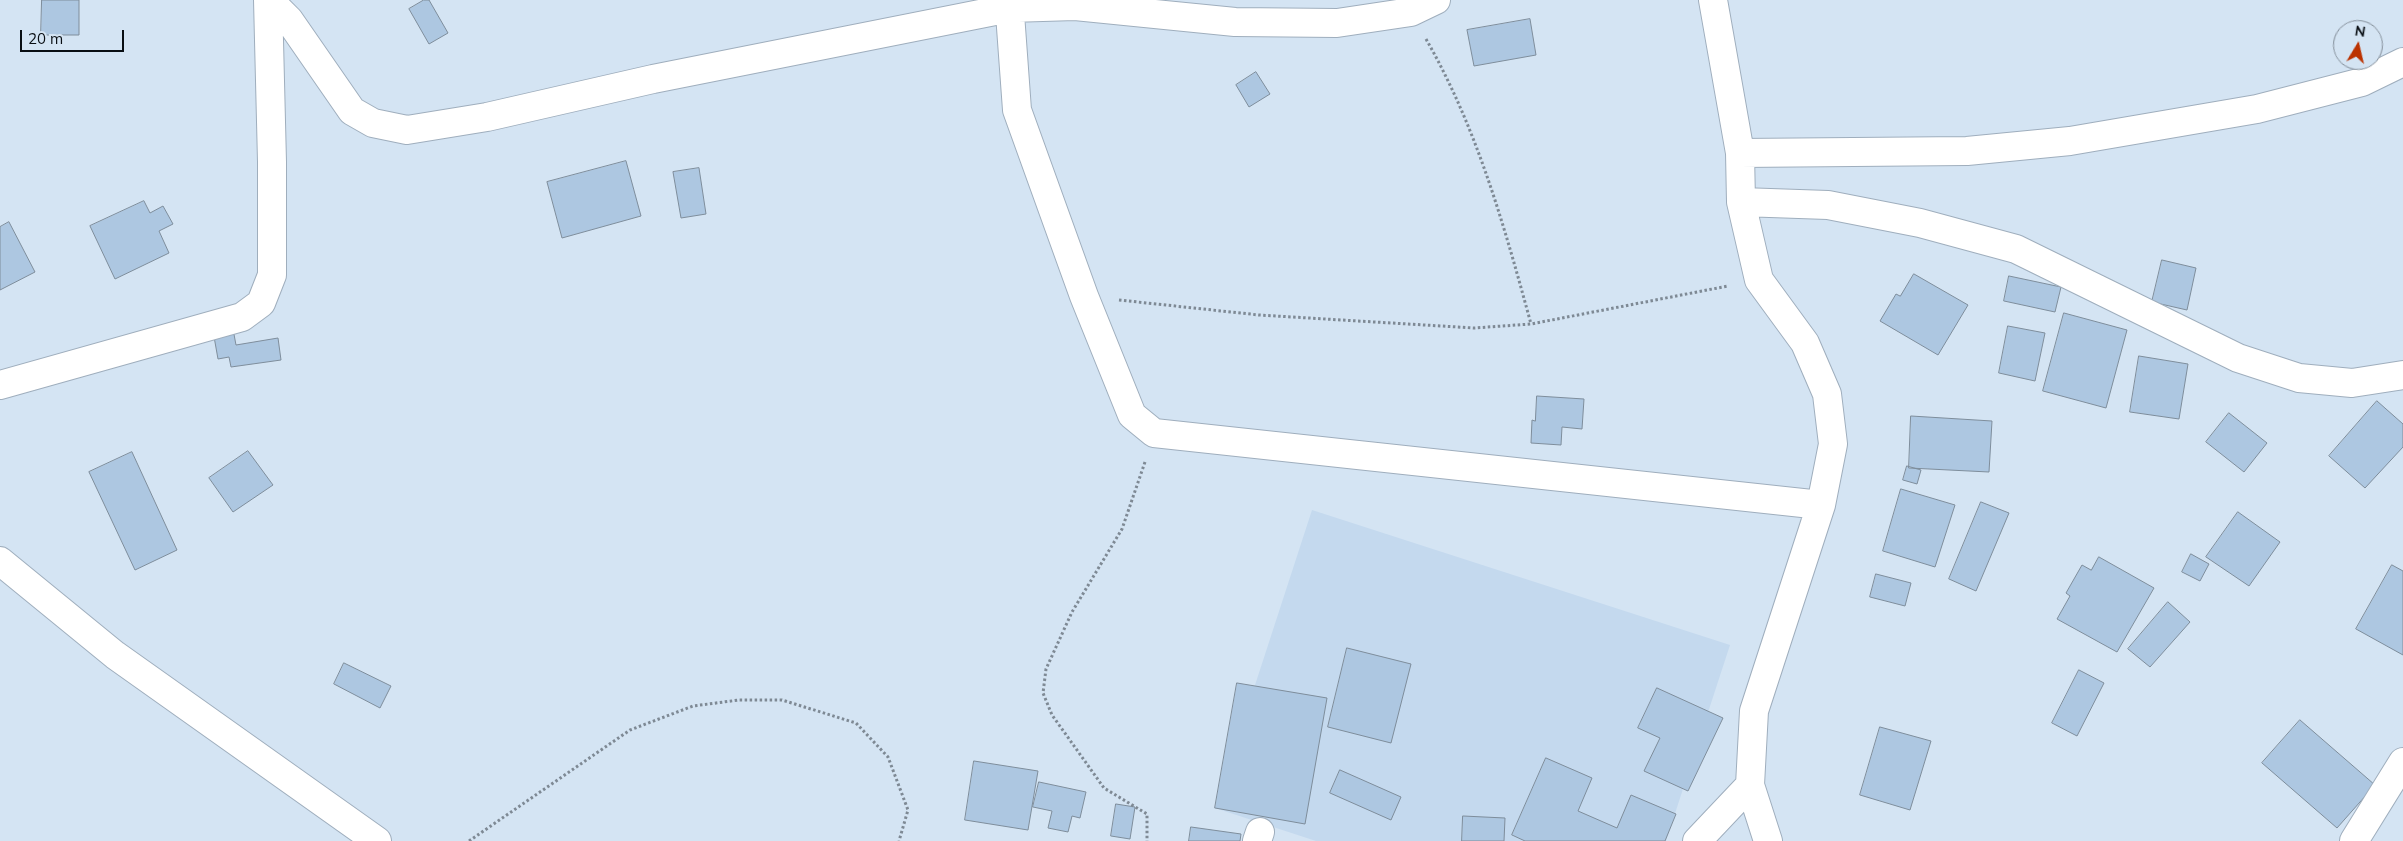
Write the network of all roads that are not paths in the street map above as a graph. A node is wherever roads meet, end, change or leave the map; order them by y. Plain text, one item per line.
1 (268, 0) edge
2 (1436, 0) edge
3 (1708, 2) edge
4 (1009, 4) edge
5 (2403, 62) edge
6 (1740, 152) junction
7 (1741, 202) junction
8 (2403, 375) edge
9 (0, 385) edge
10 (1821, 505) junction
11 (0, 561) edge
12 (2403, 762) edge
13 (1750, 785) junction
14 (377, 841) edge
15 (1697, 841) edge
16 (1768, 841) edge
17 (2354, 841) edge

1 - 4 street
1 - 9 street
2 - 4 street
3 - 6 street
4 - 10 street
5 - 6 street
6 - 7 street
7 - 8 street
7 - 10 street
10 - 13 street
11 - 14 street
12 - 17 street
13 - 15 street
13 - 16 street

